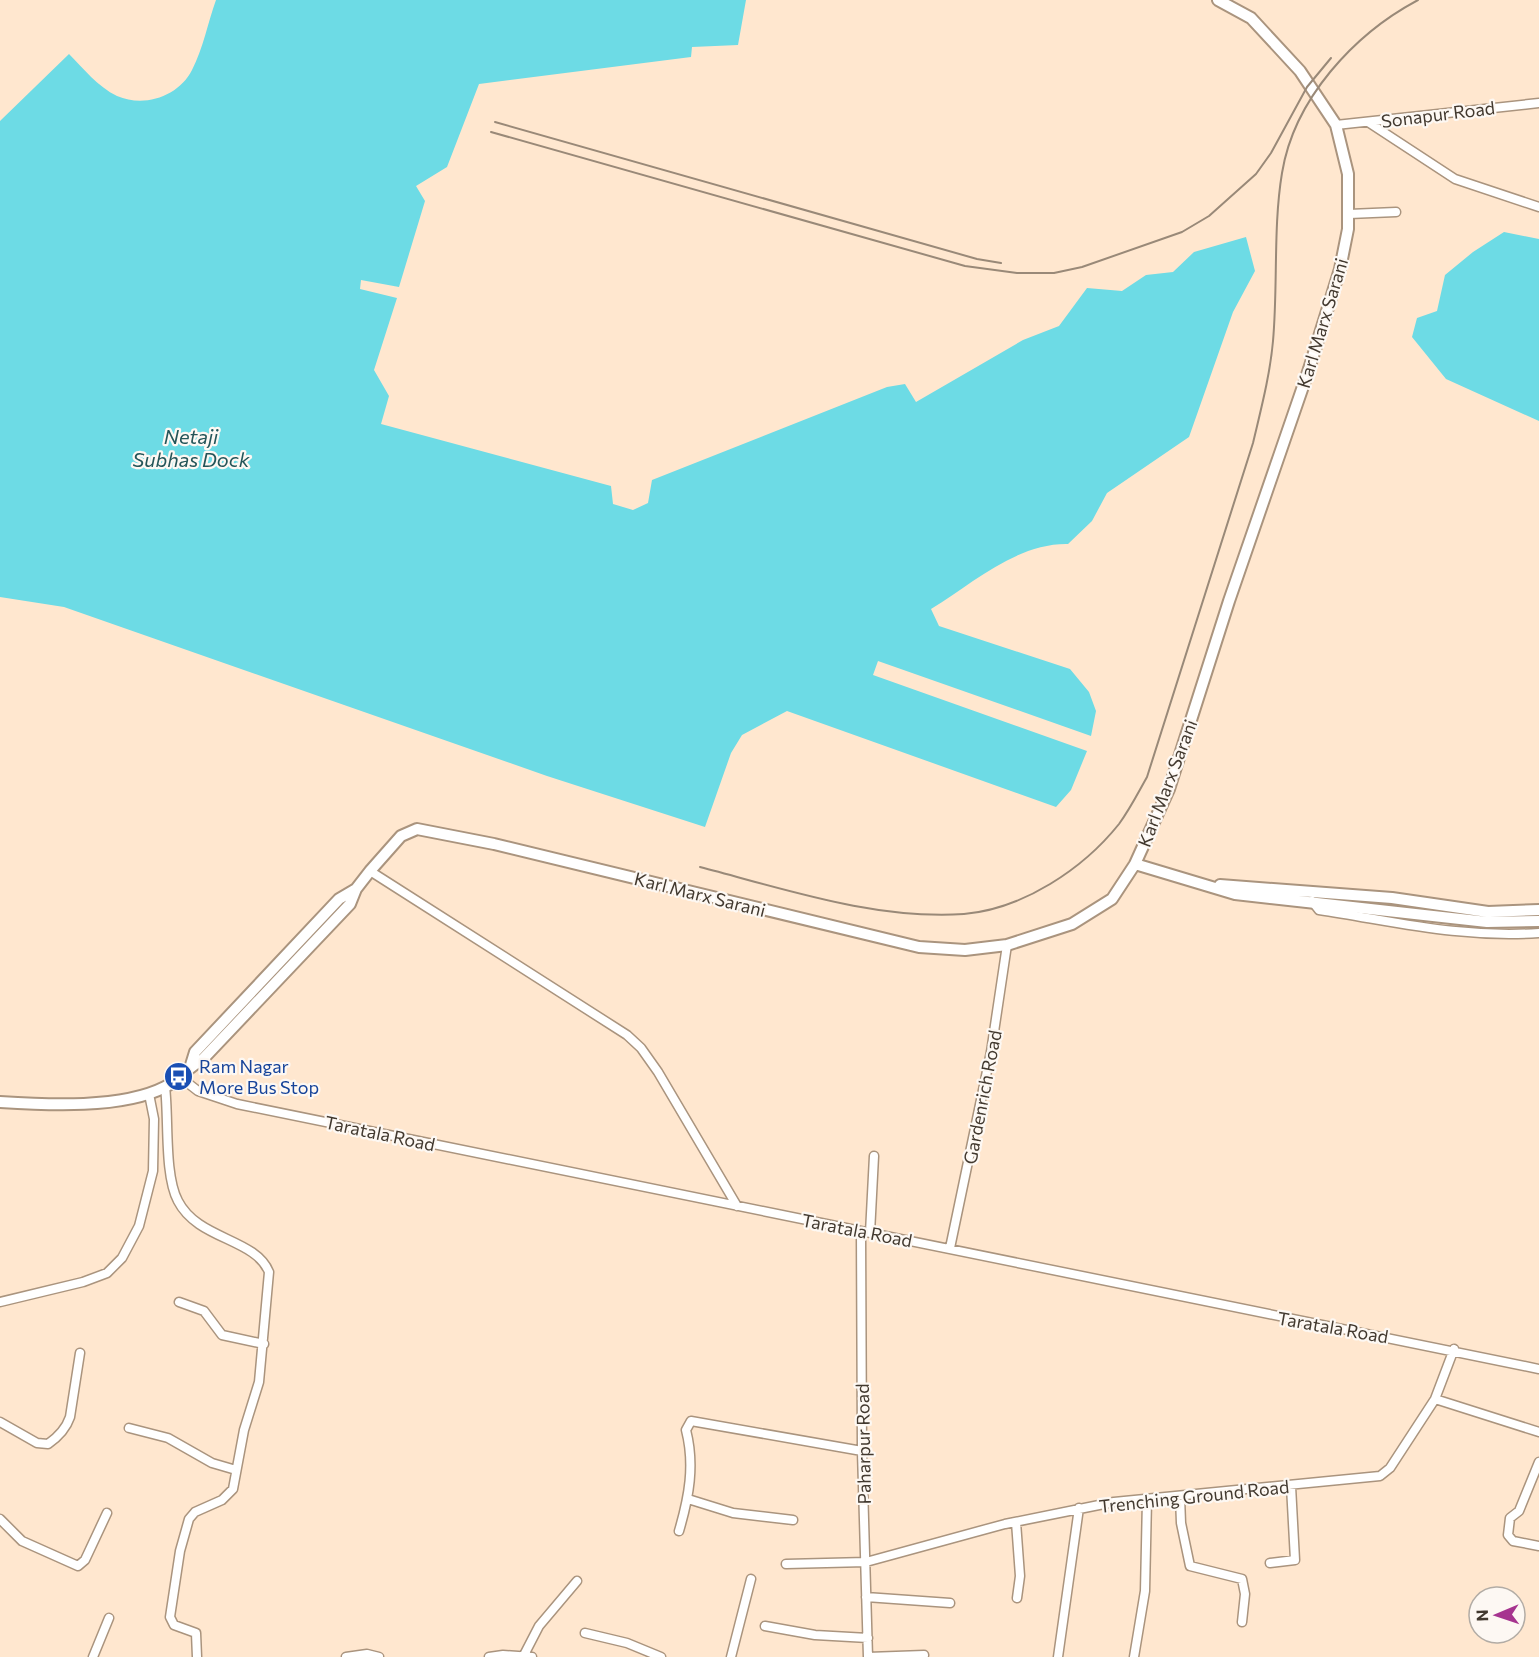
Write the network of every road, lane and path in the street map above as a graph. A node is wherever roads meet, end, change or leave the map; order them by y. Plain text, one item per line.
1 (1218, 0) edge
2 (1539, 103) edge
3 (1368, 122) junction
4 (1336, 125) junction
5 (1539, 207) edge
6 (1396, 212) dead end
7 (1349, 214) junction
8 (1135, 864) junction
9 (370, 871) junction
10 (1313, 896) junction
11 (1539, 910) edge
12 (1539, 921) edge
13 (1539, 933) edge
14 (1007, 945) junction
15 (180, 1077) junction
16 (165, 1087) junction
17 (149, 1094) junction
18 (0, 1101) edge
19 (874, 1155) dead end
20 (737, 1206) junction
21 (866, 1232) junction
22 (950, 1248) junction
23 (0, 1302) edge
24 (179, 1302) dead end
25 (264, 1344) junction
26 (1454, 1350) junction
27 (80, 1353) dead end
28 (1539, 1369) edge
29 (1435, 1399) junction
30 (0, 1422) edge
31 (129, 1428) dead end
32 (1539, 1432) edge
33 (862, 1451) junction
34 (1539, 1462) edge
35 (236, 1470) junction
36 (1291, 1486) junction
37 (1180, 1497) junction
38 (688, 1499) junction
39 (1147, 1500) junction
40 (1079, 1508) junction
41 (107, 1514) dead end
42 (0, 1519) edge
43 (793, 1520) dead end
44 (1016, 1522) junction
45 (679, 1531) dead end
46 (1539, 1546) edge
47 (866, 1562) junction
48 (1270, 1563) dead end
49 (786, 1564) dead end
50 (751, 1579) dead end
51 (577, 1581) dead end
52 (866, 1597) junction
53 (1017, 1598) dead end
54 (950, 1603) dead end
55 (109, 1618) dead end
56 (1242, 1622) dead end
57 (765, 1626) dead end
58 (585, 1633) dead end
59 (868, 1638) junction
60 (924, 1655) dead end
61 (528, 1656) edge
62 (93, 1657) edge
63 (196, 1657) edge
64 (346, 1657) edge
65 (379, 1657) edge
66 (489, 1657) edge
67 (661, 1657) edge
68 (731, 1657) edge
69 (868, 1657) edge
70 (1058, 1657) edge
71 (1134, 1657) edge

1 - 4 main road, Karl Marx Sarani
2 - 3 street, Sonapur Road
3 - 4 street, Sonapur Road
3 - 5 street
4 - 7 main road, Karl Marx Sarani
6 - 7 street
7 - 8 main road, Karl Marx Sarani
8 - 10 main road
8 - 14 main road, Karl Marx Sarani
9 - 14 main road, Karl Marx Sarani
9 - 15 main road, Karl Marx Sarani
9 - 20 street
10 - 11 main road
10 - 12 main road
10 - 13 street
14 - 22 street, Gardenrich Road
15 - 16 main road, Karl Marx Sarani
15 - 20 street, Taratala Road
16 - 17 main road, Karl Marx Sarani
16 - 25 street
17 - 18 main road, Karl Marx Sarani
17 - 23 street
19 - 21 street, Paharpur Road
20 - 21 street, Taratala Road
21 - 22 street, Taratala Road
21 - 33 street, Paharpur Road
22 - 26 street, Taratala Road
24 - 25 street
25 - 35 street
26 - 28 street, Taratala Road
26 - 29 street, Trenching Ground Road
27 - 30 street
29 - 32 street
29 - 36 street, Trenching Ground Road
31 - 35 street
33 - 38 street
33 - 47 street, Paharpur Road
34 - 46 street
35 - 63 street
36 - 37 street, Trenching Ground Road
36 - 48 street
37 - 39 street, Trenching Ground Road
37 - 56 street
38 - 43 street
38 - 45 street
39 - 40 street, Trenching Ground Road
39 - 71 street
40 - 44 street, Trenching Ground Road
40 - 70 street
41 - 42 street
44 - 47 street, Trenching Ground Road
44 - 53 street
47 - 49 street, Trenching Ground Road
47 - 52 street, Paharpur Road
50 - 68 street
51 - 61 street
52 - 54 street
52 - 59 street, Paharpur Road
55 - 62 street
57 - 59 street
58 - 67 street
59 - 69 street, Paharpur Road
60 - 69 street
61 - 66 street
64 - 65 street

